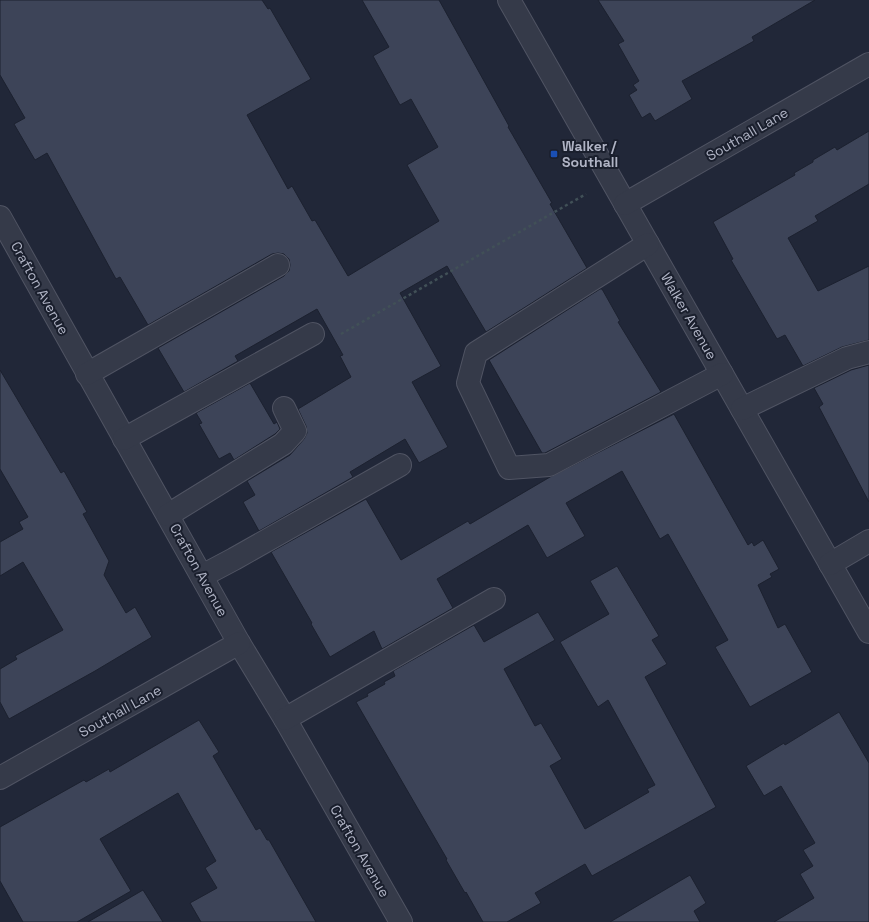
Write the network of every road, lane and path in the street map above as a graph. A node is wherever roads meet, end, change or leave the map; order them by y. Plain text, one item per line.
1 (509, 0) edge
2 (869, 64) edge
3 (611, 180) junction
4 (625, 204) junction
5 (0, 217) edge
6 (648, 244) junction
7 (278, 265) dead end
8 (313, 334) dead end
9 (340, 335) dead end
10 (869, 352) edge
11 (87, 374) junction
12 (722, 374) junction
13 (284, 408) dead end
14 (742, 409) junction
15 (124, 439) junction
16 (400, 465) dead end
17 (168, 515) junction
18 (869, 541) edge
19 (830, 564) junction
20 (202, 576) junction
21 (494, 599) dead end
22 (869, 632) edge
23 (239, 644) junction
24 (285, 719) junction
25 (0, 778) edge
26 (401, 922) edge

1 - 3 street, Walker Avenue
2 - 4 street, Southall Lane
3 - 4 street, Walker Avenue
3 - 9 path
4 - 6 street, Walker Avenue
5 - 11 street, Crafton Avenue
6 - 12 street, Walker Avenue
6 - 12 street
7 - 11 street
8 - 15 street
10 - 14 street
11 - 15 street, Crafton Avenue
12 - 14 street, Walker Avenue
13 - 17 street
14 - 19 street, Walker Avenue
15 - 17 street, Crafton Avenue
16 - 20 street
17 - 20 street, Crafton Avenue
18 - 19 street
19 - 22 street, Walker Avenue
20 - 23 street, Crafton Avenue
21 - 24 street
23 - 24 street, Crafton Avenue
23 - 25 street, Southall Lane
24 - 26 street, Crafton Avenue

